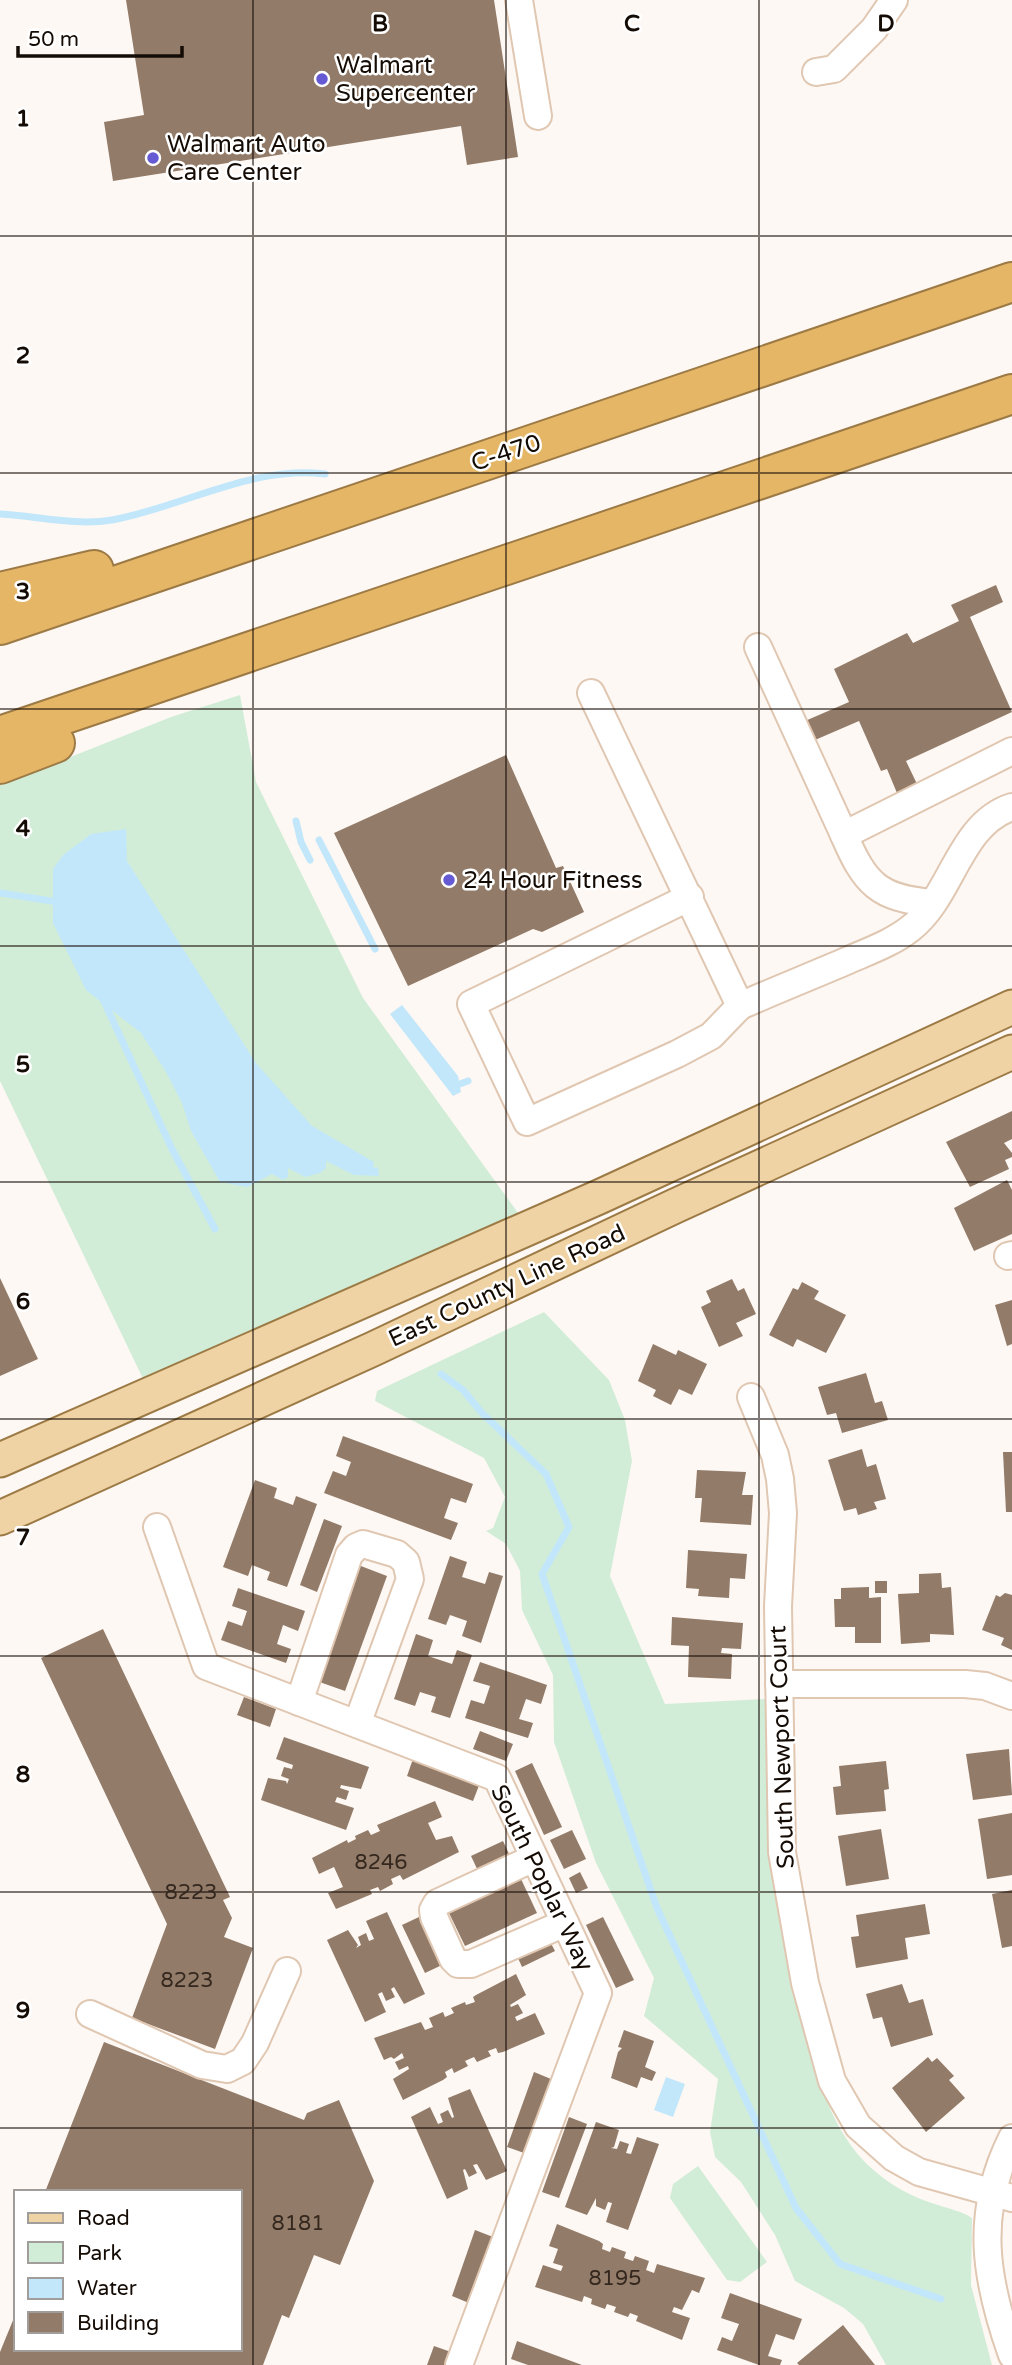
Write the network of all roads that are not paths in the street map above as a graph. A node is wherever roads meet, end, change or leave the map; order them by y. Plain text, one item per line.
1 (519, 0) edge
2 (894, 0) edge
3 (816, 72) dead end
4 (538, 116) dead end
5 (1012, 282) edge
6 (1012, 394) edge
7 (426, 480) junction
8 (445, 586) junction
9 (0, 592) edge
10 (0, 625) edge
11 (758, 647) dead end
12 (591, 693) dead end
13 (0, 736) edge
14 (1012, 751) edge
15 (0, 764) edge
16 (1012, 807) edge
17 (844, 835) junction
18 (690, 897) junction
19 (932, 903) junction
20 (740, 1006) junction
21 (1012, 1007) edge
22 (1012, 1052) edge
23 (751, 1397) dead end
24 (0, 1460) edge
25 (0, 1518) edge
26 (157, 1527) dead end
27 (779, 1684) junction
28 (1012, 1696) edge
29 (299, 1702) junction
30 (357, 1724) junction
31 (534, 1858) junction
32 (565, 1923) junction
33 (287, 1971) dead end
34 (90, 2014) dead end
35 (1012, 2138) edge
36 (1002, 2196) edge
37 (1012, 2355) edge
38 (459, 2365) edge

1 - 4 street
2 - 3 street
5 - 7 highway, C-470
6 - 8 highway
7 - 9 highway
7 - 10 highway, C-470
8 - 13 highway
8 - 15 highway
11 - 17 street
12 - 18 street
14 - 17 street
16 - 19 street
17 - 19 street
18 - 20 street
18 - 20 street
19 - 20 street
21 - 24 main road, East County Line Road
22 - 25 main road, East County Line Road
23 - 27 street, South Newport Court
26 - 29 street, South Poplar Way
27 - 28 street
27 - 36 street, South Newport Court
29 - 30 street, South Poplar Way
29 - 30 street
30 - 31 street, South Poplar Way
31 - 32 street, South Poplar Way
31 - 32 street
32 - 38 street, South Poplar Way
33 - 34 street
35 - 36 street
36 - 37 street

